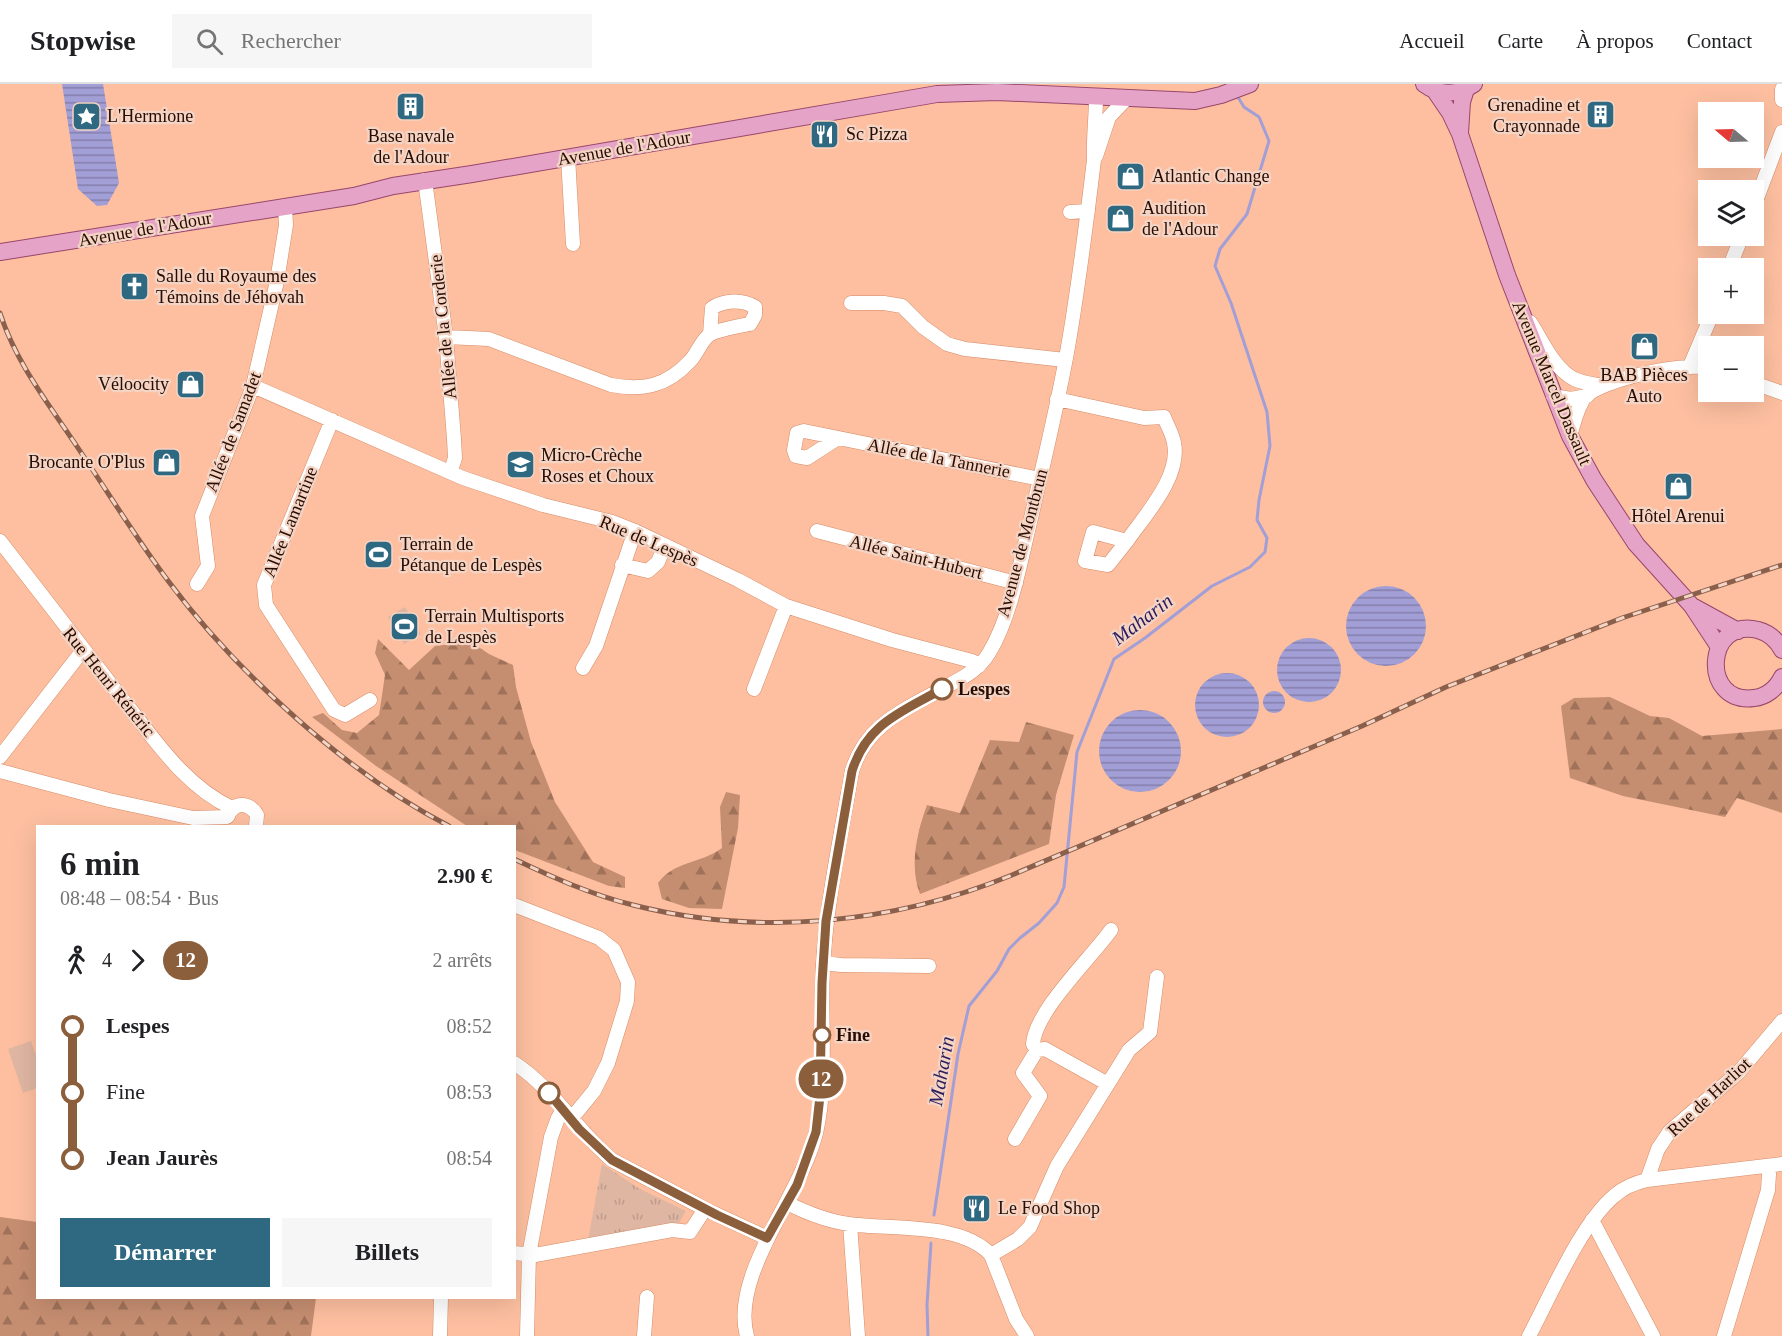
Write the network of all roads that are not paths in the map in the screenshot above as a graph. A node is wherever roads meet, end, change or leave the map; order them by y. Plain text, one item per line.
1 (1250, 84) edge
2 (1782, 86) edge
3 (1429, 87) edge
4 (1470, 87) edge
5 (1096, 96) junction
6 (1128, 97) junction
7 (1782, 100) edge
8 (1782, 132) edge
9 (1460, 134) junction
10 (568, 157) junction
11 (1094, 160) junction
12 (425, 180) junction
13 (1764, 180) edge
14 (285, 206) junction
15 (1088, 211) junction
16 (1070, 212) dead end
17 (573, 244) dead end
18 (0, 252) edge
19 (851, 303) dead end
20 (1519, 306) junction
21 (1708, 324) edge
22 (710, 334) dead end
23 (446, 336) junction
24 (1065, 360) junction
25 (1690, 366) junction
26 (1698, 367) edge
27 (253, 386) junction
28 (1603, 386) junction
29 (1764, 387) edge
30 (1782, 393) edge
31 (1553, 396) junction
32 (1587, 396) junction
33 (1057, 399) junction
34 (332, 420) junction
35 (1570, 436) junction
36 (838, 438) dead end
37 (448, 471) junction
38 (1040, 479) junction
39 (635, 531) junction
40 (817, 531) dead end
41 (0, 541) edge
42 (1127, 541) dead end
43 (665, 545) junction
44 (622, 565) junction
45 (1016, 583) junction
46 (197, 584) dead end
47 (1687, 602) junction
48 (786, 606) junction
49 (1738, 631) junction
50 (1719, 647) junction
51 (83, 650) junction
52 (1782, 650) edge
53 (979, 666) junction
54 (583, 668) dead end
55 (1782, 677) edge
56 (754, 689) dead end
57 (1764, 696) junction
58 (370, 700) dead end
59 (1782, 702) edge
60 (0, 757) edge
61 (0, 771) edge
62 (229, 817) edge
63 (256, 825) edge
64 (516, 906) edge
65 (1111, 930) dead end
66 (823, 963) junction
67 (929, 966) dead end
68 (1157, 977) dead end
69 (1782, 1021) edge
70 (1037, 1050) junction
71 (516, 1065) edge
72 (1108, 1084) junction
73 (567, 1114) junction
74 (1015, 1139) dead end
75 (1782, 1164) edge
76 (1768, 1167) junction
77 (1647, 1180) junction
78 (787, 1203) junction
79 (705, 1209) junction
80 (1592, 1220) junction
81 (850, 1224) junction
82 (767, 1238) junction
83 (516, 1253) edge
84 (529, 1255) junction
85 (991, 1255) junction
86 (646, 1297) dead end
87 (441, 1299) edge
88 (440, 1336) edge
89 (527, 1336) edge
90 (644, 1336) edge
91 (747, 1336) edge
92 (858, 1336) edge
93 (1027, 1336) edge
94 (1529, 1336) edge
95 (1653, 1336) edge
96 (1724, 1336) edge

1 - 6 main road, Avenue de l'Adour
2 - 7 street
3 - 4 main road
3 - 9 main road, Avenue Marcel Dassault
4 - 9 main road, Avenue Marcel Dassault
5 - 6 main road, Avenue de l'Adour
5 - 10 main road, Avenue de l'Adour
5 - 11 street, Avenue de Montbrun
6 - 11 street
8 - 13 street
9 - 20 main road, Avenue Marcel Dassault
10 - 12 main road, Avenue de l'Adour
10 - 17 street
11 - 15 street, Avenue de Montbrun
12 - 14 main road, Avenue de l'Adour
12 - 23 street, Allée de la Corderie
14 - 18 main road, Avenue de l'Adour
14 - 27 street, Allée de Samadet
15 - 16 street
15 - 24 street, Avenue de Montbrun
19 - 24 street
20 - 28 street
20 - 31 main road, Avenue Marcel Dassault
21 - 25 street
22 - 23 street
23 - 37 street, Allée de la Corderie
24 - 33 street, Avenue de Montbrun
25 - 26 street
25 - 28 street
27 - 34 street, Rue de Lespès
27 - 46 street, Allée de Samadet
28 - 32 street
29 - 30 street
31 - 32 street
31 - 35 main road, Avenue Marcel Dassault
32 - 35 street
33 - 38 street, Avenue de Montbrun
33 - 42 street
34 - 37 street, Rue de Lespès
34 - 58 street, Allée Lamartine
35 - 47 main road, Avenue Marcel Dassault
36 - 38 street, Allée de la Tannerie
37 - 39 street, Rue de Lespès
38 - 45 street, Avenue de Montbrun
39 - 43 street, Rue de Lespès
39 - 44 street
40 - 45 street, Allée Saint-Hubert
41 - 51 street, Rue Henri Rénéric
43 - 44 street
43 - 48 street, Rue de Lespès
44 - 54 street
45 - 53 street, Avenue de Montbrun
47 - 49 main road, Avenue Marcel Dassault
47 - 50 main road, Avenue Marcel Dassault
48 - 53 street, Rue de Lespès
48 - 56 street
49 - 50 main road
49 - 52 main road
50 - 57 main road
51 - 60 street
51 - 62 street, Rue Henri Rénéric
53 - 66 street, Avenue de Montbrun
55 - 57 main road
57 - 59 main road
61 - 62 street
62 - 63 street
64 - 73 street
65 - 70 street
66 - 67 street
66 - 78 street, Avenue de Montbrun
68 - 72 street
69 - 77 street, Rue de Harliot
70 - 72 street
70 - 74 street
71 - 73 street
72 - 85 street
73 - 79 street
73 - 84 street
75 - 76 street
76 - 77 street
76 - 96 street
77 - 80 street
78 - 81 street
78 - 82 street, Avenue de Montbrun
79 - 82 street
79 - 84 street
80 - 94 street
80 - 95 street
81 - 85 street
81 - 92 street
82 - 91 street, Avenue de Montbrun
83 - 84 street
84 - 89 street
85 - 93 street
86 - 90 street
87 - 88 street

